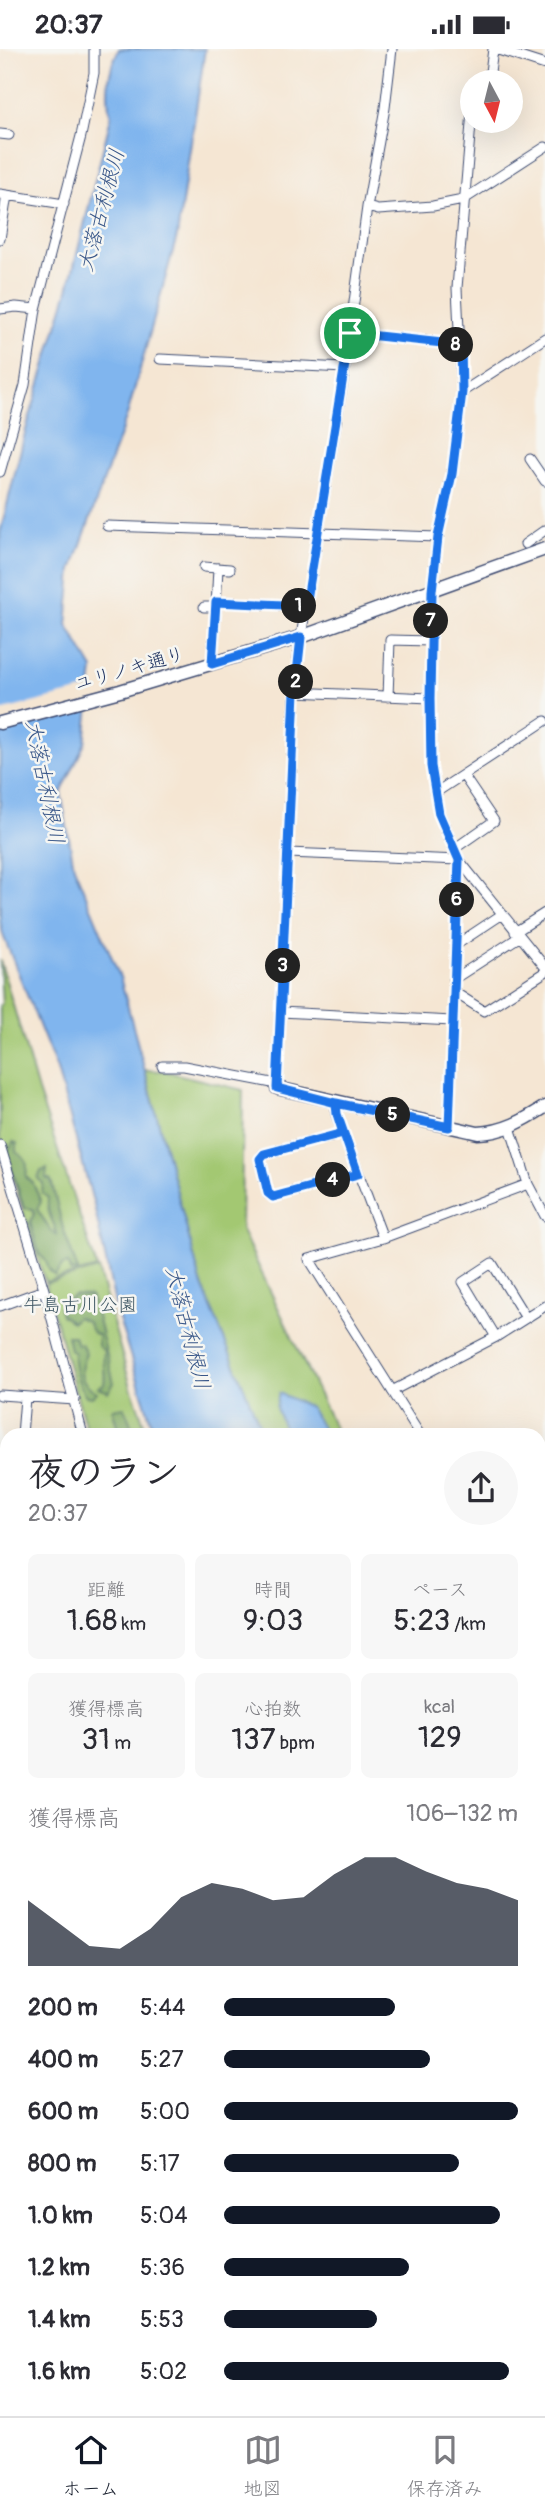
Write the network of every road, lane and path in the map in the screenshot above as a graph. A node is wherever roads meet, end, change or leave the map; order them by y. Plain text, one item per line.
1 (94, 49) edge
2 (392, 49) edge
3 (494, 49) edge
4 (545, 65) edge
5 (490, 70) edge
6 (470, 133) edge
7 (545, 147) edge
8 (3, 195) edge
9 (463, 200) junction
10 (64, 204) junction
11 (367, 207) junction
12 (0, 239) edge
13 (0, 309) edge
14 (36, 309) junction
15 (350, 333) junction
16 (545, 338) edge
17 (461, 345) junction
18 (160, 359) dead end
19 (345, 368) junction
20 (462, 392) junction
21 (530, 459) dead end
22 (0, 472) edge
23 (545, 481) edge
24 (107, 526) dead end
25 (545, 530) edge
26 (318, 534) junction
27 (438, 537) junction
28 (525, 544) dead end
29 (545, 549) edge
30 (204, 567) dead end
31 (218, 568) junction
32 (230, 569) dead end
33 (432, 591) junction
34 (216, 605) junction
35 (306, 606) junction
36 (204, 607) dead end
37 (301, 637) junction
38 (431, 641) junction
39 (212, 664) junction
40 (295, 692) junction
41 (388, 697) junction
42 (430, 698) junction
43 (545, 721) edge
44 (0, 723) edge
45 (463, 775) junction
46 (435, 793) junction
47 (454, 849) junction
48 (288, 853) junction
49 (459, 860) junction
50 (545, 913) edge
51 (501, 915) junction
52 (517, 935) junction
53 (456, 945) junction
54 (545, 970) edge
55 (454, 979) junction
56 (454, 992) junction
57 (281, 1012) junction
58 (452, 1021) junction
59 (162, 1066) dead end
60 (277, 1088) junction
61 (336, 1103) junction
62 (545, 1107) edge
63 (449, 1127) junction
64 (510, 1127) junction
65 (343, 1133) junction
66 (0, 1145) edge
67 (358, 1174) junction
68 (528, 1184) junction
69 (545, 1216) edge
70 (383, 1238) junction
71 (44, 1290) junction
72 (0, 1306) edge
73 (545, 1306) edge
74 (526, 1318) junction
75 (496, 1337) junction
76 (392, 1391) junction
77 (25, 1398) junction
78 (1, 1399) edge
79 (75, 1399) junction
80 (23, 1428) edge
81 (81, 1428) edge
82 (416, 1428) edge

1 - 10 street
2 - 11 street
3 - 4 street
3 - 5 street
6 - 9 street
7 - 9 street
8 - 10 street
8 - 12 street
9 - 11 street
9 - 17 street
10 - 14 street
11 - 15 street
13 - 14 street
14 - 22 street
15 - 17 street
15 - 19 street
16 - 20 street
17 - 20 street
18 - 19 street
19 - 26 street
20 - 27 street
21 - 23 street
24 - 26 street
25 - 28 street
26 - 27 street
26 - 35 street
27 - 33 street
29 - 33 street, ユリノキ通り
30 - 31 street
31 - 32 street
31 - 34 street
33 - 37 street, ユリノキ通り
33 - 38 street
34 - 35 street
34 - 36 street
34 - 39 street
35 - 37 street
37 - 39 street, ユリノキ通り
37 - 40 street
38 - 41 street
38 - 42 street
39 - 44 street, ユリノキ通り
40 - 41 street
40 - 48 street
41 - 42 street
42 - 46 street
43 - 45 street
45 - 46 street
45 - 47 street
46 - 47 street
47 - 49 street
48 - 49 street
48 - 57 street
49 - 51 street
49 - 53 street
50 - 52 street
51 - 52 street
51 - 53 street
52 - 54 street
52 - 55 street
53 - 55 street
54 - 56 street
55 - 56 street
56 - 58 street
57 - 58 street
57 - 60 street
58 - 63 street
59 - 60 street
60 - 61 street
61 - 63 street
61 - 65 street
62 - 64 street
63 - 64 street
64 - 68 street
65 - 67 street
65 - 67 street
66 - 71 street
67 - 70 street
68 - 69 street
68 - 70 street
70 - 76 street
71 - 72 street
71 - 79 street
73 - 74 street
74 - 75 street
74 - 75 street
75 - 76 street
76 - 82 street
77 - 78 street
77 - 79 street
77 - 80 street
79 - 81 street

